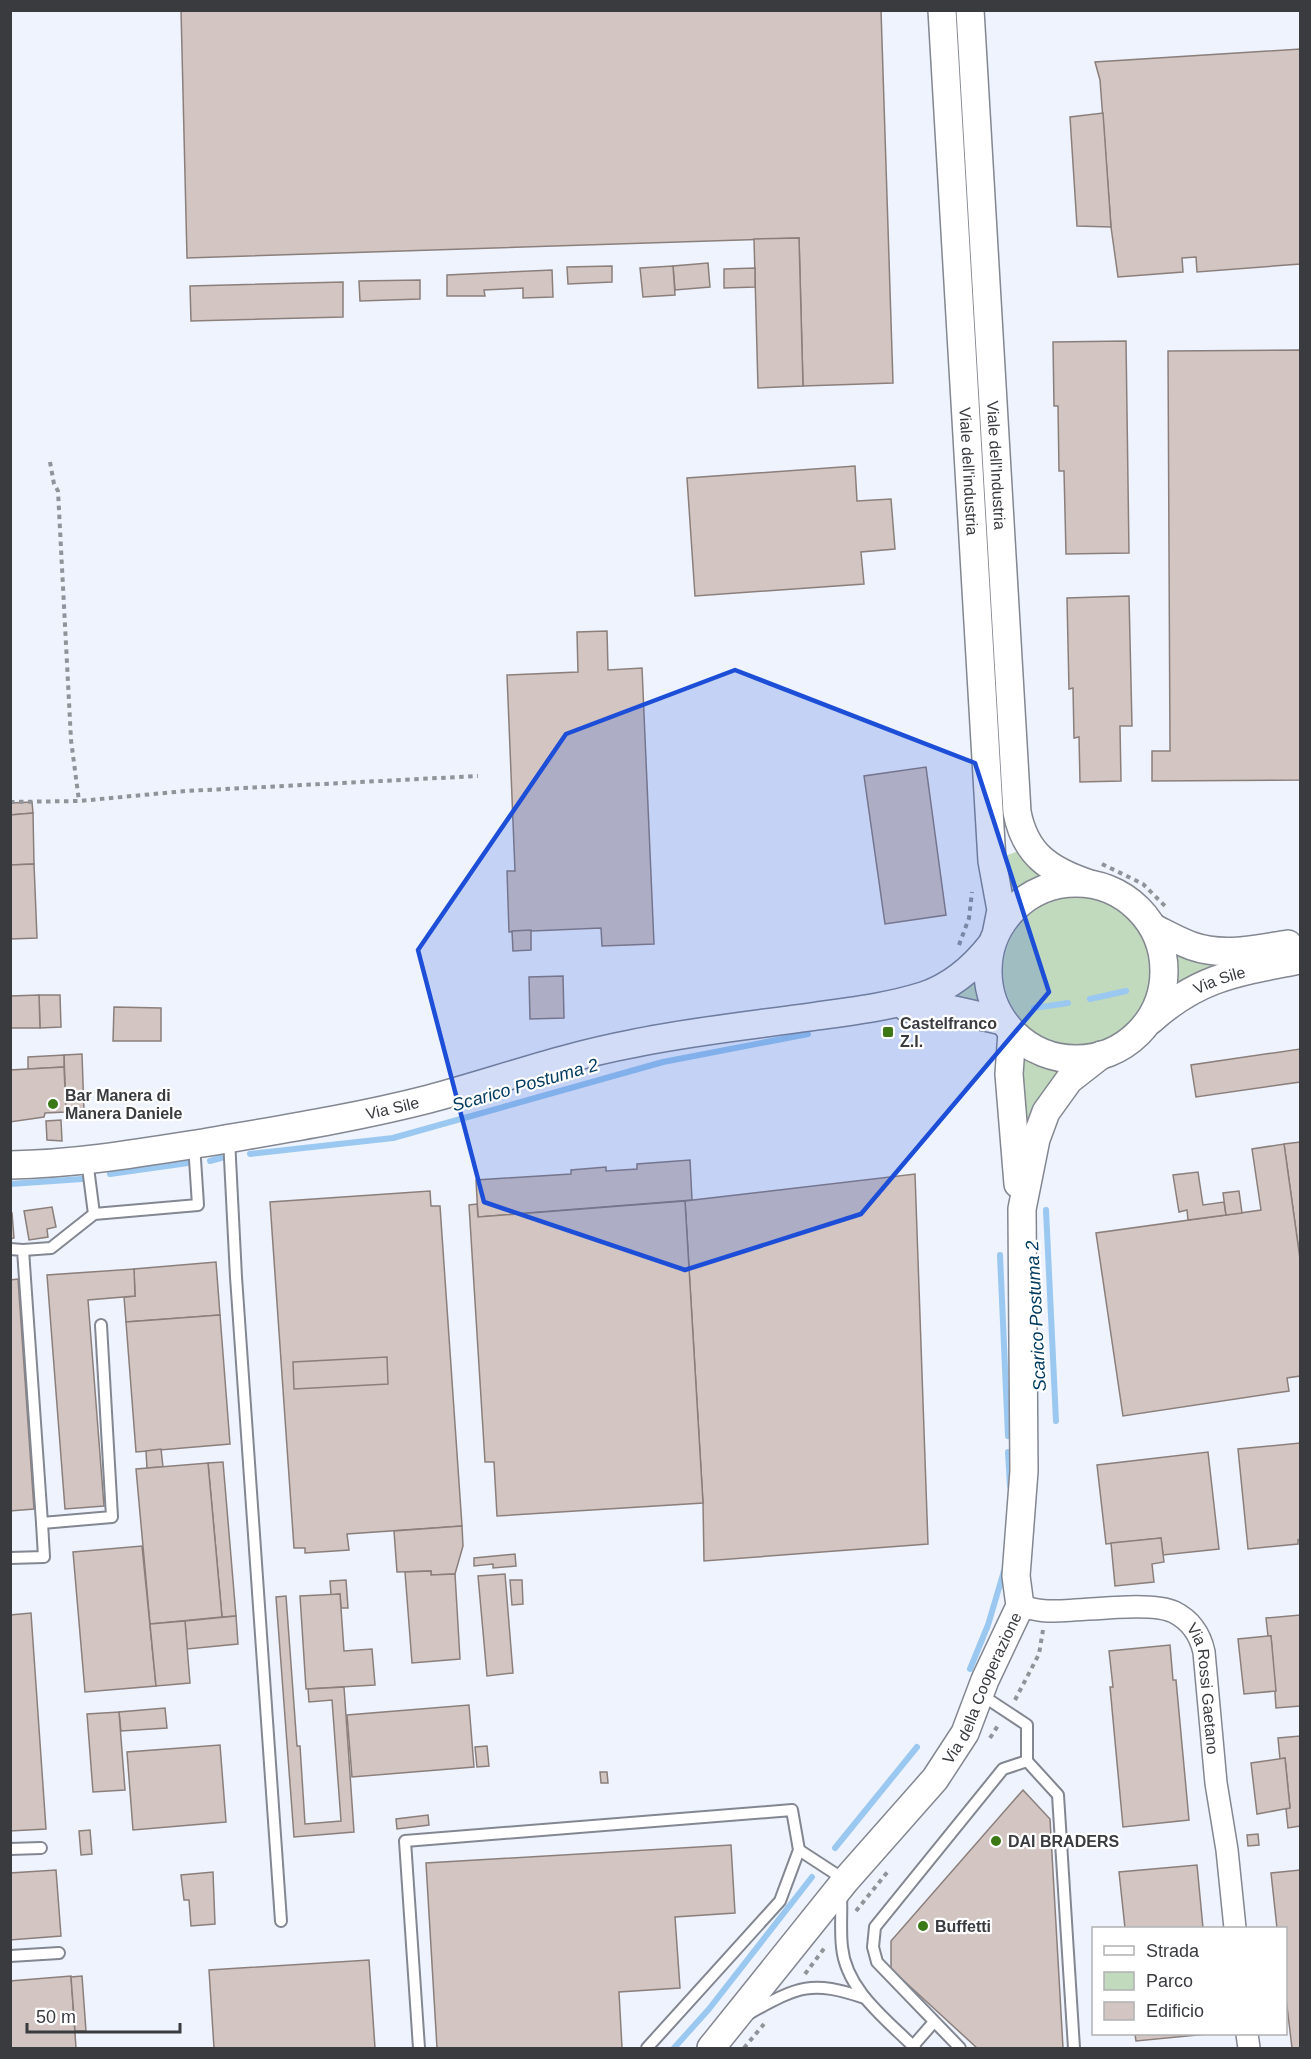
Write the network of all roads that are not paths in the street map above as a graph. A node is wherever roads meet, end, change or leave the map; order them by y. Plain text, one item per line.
1 (942, 10) edge
2 (970, 10) edge
3 (1091, 872) junction
4 (1161, 919) junction
5 (994, 938) junction
6 (1300, 948) edge
7 (876, 1008) junction
8 (1148, 1023) junction
9 (1007, 1026) junction
10 (1101, 1055) junction
11 (229, 1138) junction
12 (194, 1144) junction
13 (87, 1160) junction
14 (10, 1165) edge
15 (1022, 1209) junction
16 (94, 1214) junction
17 (10, 1249) edge
18 (23, 1250) junction
19 (101, 1325) dead end
20 (42, 1523) junction
21 (10, 1558) edge
22 (1020, 1606) junction
23 (980, 1693) junction
24 (1027, 1761) junction
25 (41, 1848) dead end
26 (10, 1849) edge
27 (799, 1850) junction
28 (843, 1883) junction
29 (281, 1921) dead end
30 (1235, 1927) edge
31 (59, 1953) dead end
32 (10, 1956) edge
33 (865, 1998) junction
34 (732, 2022) junction
35 (933, 2023) junction
36 (914, 2048) edge
37 (419, 2049) edge
38 (647, 2049) edge
39 (711, 2049) edge
40 (960, 2049) edge
41 (1074, 2049) edge

1 - 5 street, Viale dell'industria
2 - 3 street, Viale dell'Industria
3 - 4 street
3 - 5 street
4 - 6 street, Via Sile
4 - 8 street
5 - 7 street, Via Sile
5 - 9 street
6 - 8 street, Via Sile
7 - 9 street, Via Sile
7 - 11 street, Via Sile
8 - 10 street
9 - 10 street
9 - 15 street, Via della Cooperazione
10 - 15 street, Via della Cooperazione
11 - 12 street, Via Sile
11 - 29 lane
12 - 13 street, Via Sile
12 - 16 lane
13 - 14 street, Via Sile
13 - 16 lane
15 - 22 street, Via della Cooperazione
16 - 18 lane
17 - 18 lane
18 - 20 lane
19 - 20 lane
20 - 21 lane
22 - 23 street, Via della Cooperazione
22 - 30 street, Via Rossi Gaetano
23 - 24 lane
23 - 28 street, Via della Cooperazione
24 - 35 lane
24 - 41 lane
25 - 26 lane
27 - 28 lane
27 - 37 lane
27 - 38 lane
28 - 33 lane
28 - 34 street, Via della Cooperazione
31 - 32 lane
33 - 34 lane
33 - 36 lane
34 - 39 street, Via della Cooperazione
35 - 36 lane
35 - 40 lane

